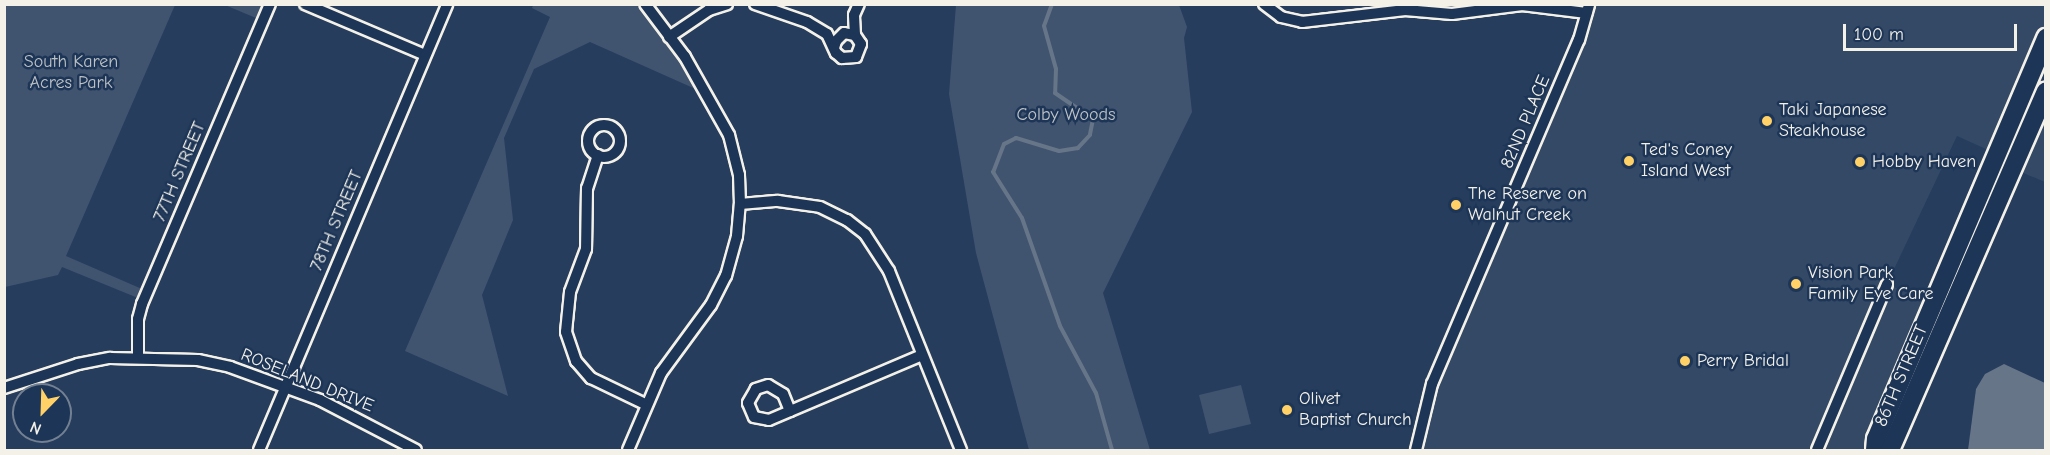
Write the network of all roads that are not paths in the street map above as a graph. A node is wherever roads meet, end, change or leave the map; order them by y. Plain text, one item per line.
1 (270, 4) edge
2 (304, 4) edge
3 (447, 4) edge
4 (645, 4) edge
5 (727, 4) edge
6 (755, 4) edge
7 (859, 4) edge
8 (1264, 4) edge
9 (1588, 9) edge
10 (855, 36) junction
11 (669, 37) junction
12 (2046, 38) edge
13 (834, 48) junction
14 (425, 55) junction
15 (2046, 91) edge
16 (598, 156) dead end
17 (740, 204) junction
18 (1887, 284) dead end
19 (922, 355) junction
20 (138, 357) junction
21 (286, 387) junction
22 (4, 388) edge
23 (645, 404) junction
24 (790, 411) dead end
25 (259, 450) edge
26 (416, 450) edge
27 (628, 450) edge
28 (961, 450) edge
29 (1416, 450) edge
30 (1817, 450) edge
31 (1875, 450) edge
32 (1890, 450) edge

1 - 20 street, 77TH STREET
2 - 14 street
3 - 14 street, 78TH STREET
4 - 11 street
5 - 11 street
6 - 13 street
7 - 10 street
8 - 9 street
9 - 29 street, 82ND PLACE
10 - 13 street
10 - 13 street
11 - 17 street
12 - 31 main road, 86TH STREET
14 - 21 street, 78TH STREET
15 - 32 main road, 86TH STREET
16 - 23 street
17 - 19 street
17 - 23 street
18 - 30 street
19 - 24 street
19 - 28 street
20 - 21 street, ROSELAND DRIVE
20 - 22 street, ROSELAND DRIVE
21 - 25 street, 78TH STREET
21 - 26 street, ROSELAND DRIVE
23 - 27 street

